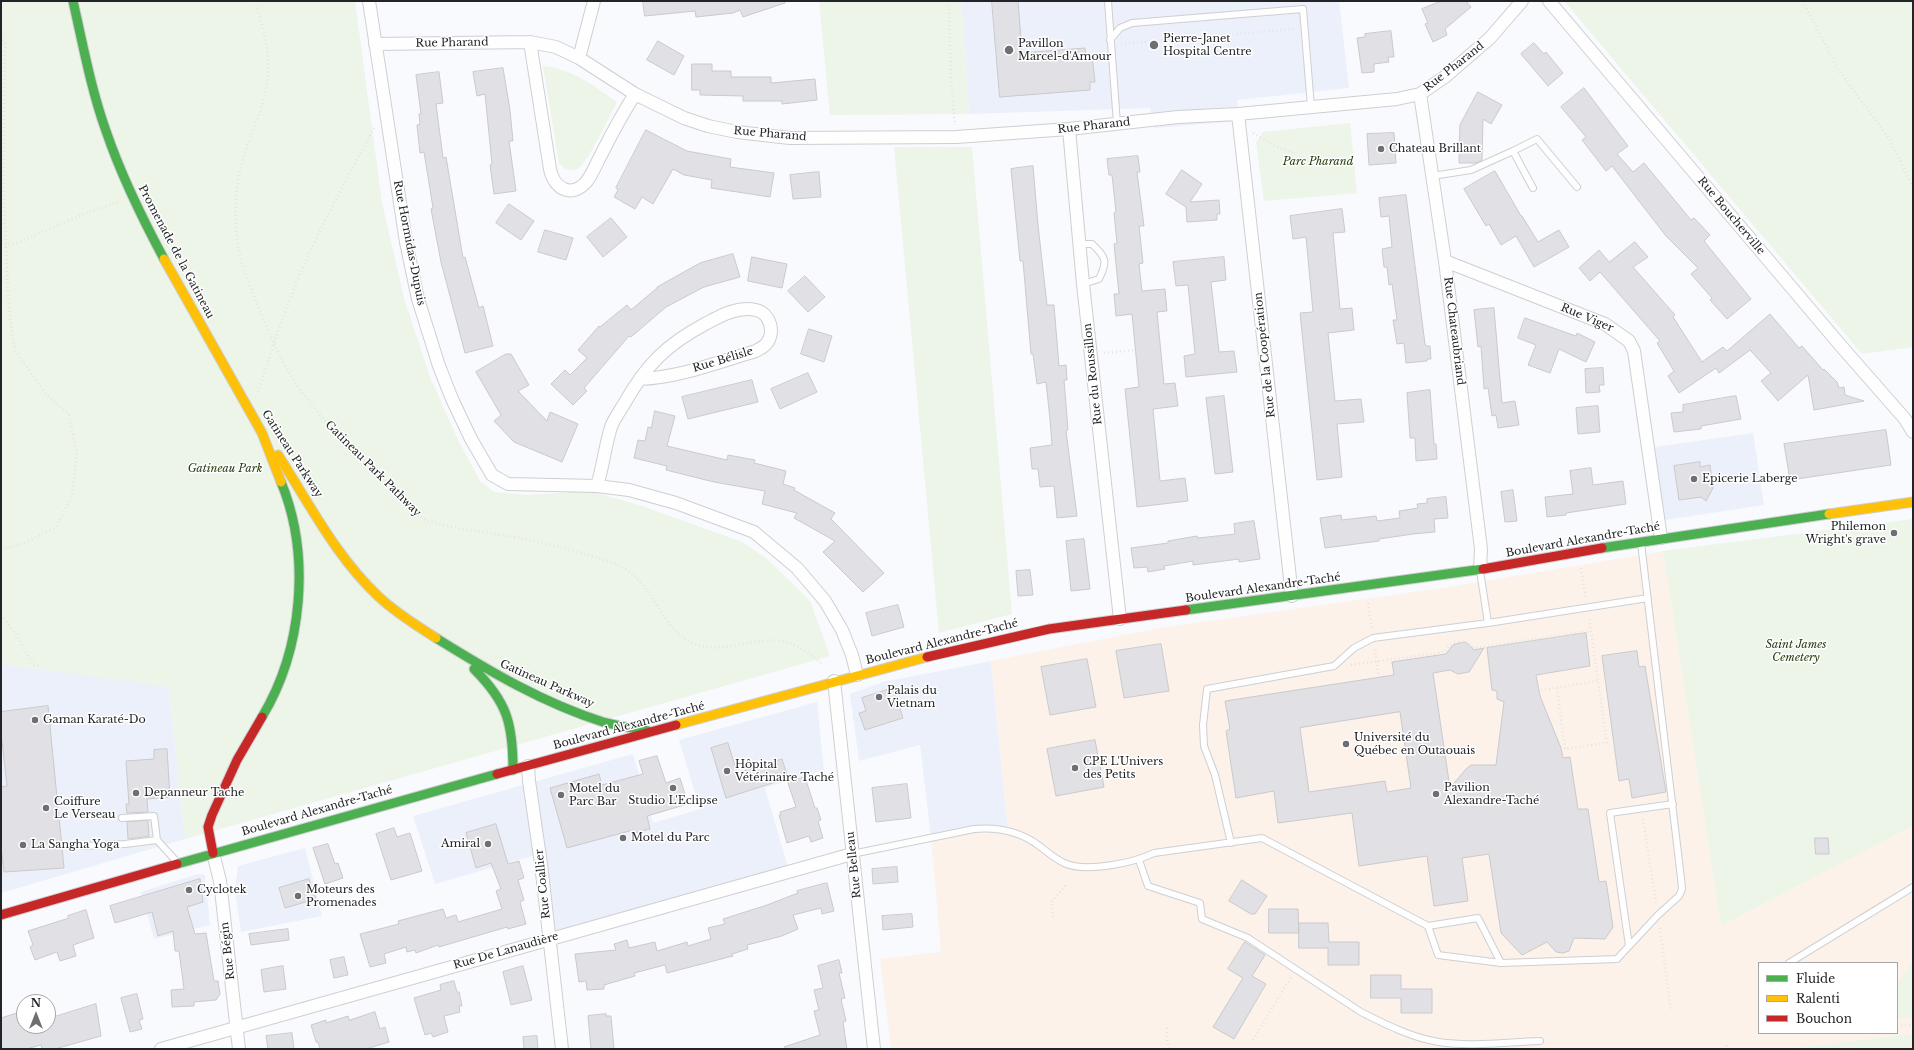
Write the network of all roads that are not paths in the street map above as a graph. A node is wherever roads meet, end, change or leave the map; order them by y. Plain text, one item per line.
1 (73, 1) edge
2 (369, 1) edge
3 (594, 1) edge
4 (1108, 1) edge
5 (1522, 1) edge
6 (1548, 1) edge
7 (1110, 40) junction
8 (530, 42) junction
9 (375, 44) junction
10 (579, 58) junction
11 (635, 94) junction
12 (1420, 94) junction
13 (1311, 107) junction
14 (1238, 114) junction
15 (1117, 124) junction
16 (1069, 129) junction
17 (1513, 151) junction
18 (1432, 176) junction
19 (1577, 187) dead end
20 (1533, 188) dead end
21 (1080, 244) junction
22 (1445, 261) junction
23 (1083, 284) junction
24 (641, 379) junction
25 (251, 413) junction
26 (1913, 432) edge
27 (597, 486) junction
28 (1913, 502) edge
29 (1661, 538) junction
30 (1641, 542) junction
31 (1480, 569) junction
32 (1292, 596) junction
33 (1648, 598) junction
34 (1120, 619) junction
35 (1488, 623) junction
36 (458, 652) junction
37 (857, 676) junction
38 (834, 682) junction
39 (651, 731) junction
40 (528, 766) junction
41 (513, 770) junction
42 (1673, 804) junction
43 (122, 818) dead end
44 (157, 840) junction
45 (1231, 843) junction
46 (83, 846) dead end
47 (213, 853) junction
48 (852, 854) junction
49 (1138, 860) junction
50 (178, 863) junction
51 (1913, 887) edge
52 (1, 915) edge
53 (1428, 926) junction
54 (549, 939) junction
55 (1629, 946) junction
56 (1791, 962) edge
57 (1501, 963) junction
58 (236, 1028) junction
59 (1540, 1041) dead end
60 (161, 1049) edge
61 (239, 1049) edge
62 (562, 1049) edge
63 (874, 1049) edge

1 - 25 main road, Promenade de la Gatineau
2 - 9 street, Rue Hormidas-Dupuis
3 - 10 street
4 - 7 lane
5 - 12 street, Rue Pharand
6 - 26 street, Rue Boucherville
7 - 13 lane
7 - 15 lane
8 - 9 street, Rue Pharand
8 - 10 street, Rue Pharand
8 - 11 street
9 - 27 street, Rue Hormidas-Dupuis
10 - 11 street, Rue Pharand
11 - 16 street, Rue Pharand
12 - 13 street, Rue Pharand
12 - 18 street, Rue Chateaubriand
13 - 14 street, Rue Pharand
14 - 15 street, Rue Pharand
14 - 32 street, Rue de la Coopération
15 - 16 street, Rue Pharand
16 - 21 street, Rue du Roussillon
17 - 18 lane
17 - 19 lane
17 - 20 lane
18 - 22 street, Rue Chateaubriand
21 - 23 street, Rue du Roussillon
21 - 23 lane
22 - 29 street, Rue Viger
22 - 31 street, Rue Chateaubriand
23 - 34 street, Rue du Roussillon
24 - 24 street, Rue Bélisle
24 - 27 street, Rue Bélisle
25 - 36 main road, Gatineau Parkway
25 - 47 main road, Gatineau Parkway
27 - 37 street, Rue Hormidas-Dupuis
28 - 29 main road, Boulevard Alexandre-Taché
29 - 30 main road, Boulevard Alexandre-Taché
30 - 31 main road, Boulevard Alexandre-Taché
30 - 33 lane
31 - 32 main road, Boulevard Alexandre-Taché
31 - 35 lane
32 - 34 main road, Boulevard Alexandre-Taché
33 - 35 lane
33 - 42 lane
34 - 37 main road, Boulevard Alexandre-Taché
35 - 45 lane
36 - 39 main road, Gatineau Parkway
36 - 41 main road
37 - 38 main road, Boulevard Alexandre-Taché
38 - 39 main road, Boulevard Alexandre-Taché
38 - 48 street, Rue Belleau
39 - 40 main road, Boulevard Alexandre-Taché
40 - 41 main road, Boulevard Alexandre-Taché
40 - 54 street, Rue Coallier
41 - 47 main road, Boulevard Alexandre-Taché
42 - 55 lane
42 - 55 lane
43 - 44 lane
44 - 46 lane
44 - 50 lane
45 - 49 lane
45 - 53 lane
47 - 50 main road, Boulevard Alexandre-Taché
47 - 58 street, Rue Bégin
48 - 49 lane
48 - 54 street, Rue De Lanaudière
48 - 63 street, Rue Belleau
49 - 59 lane
50 - 52 main road, Boulevard Alexandre-Taché
51 - 56 lane
53 - 57 lane
53 - 57 lane
54 - 58 street, Rue De Lanaudière
54 - 62 street, Rue Coallier
55 - 57 lane
58 - 60 street, Rue De Lanaudière
58 - 61 street, Rue Bégin

